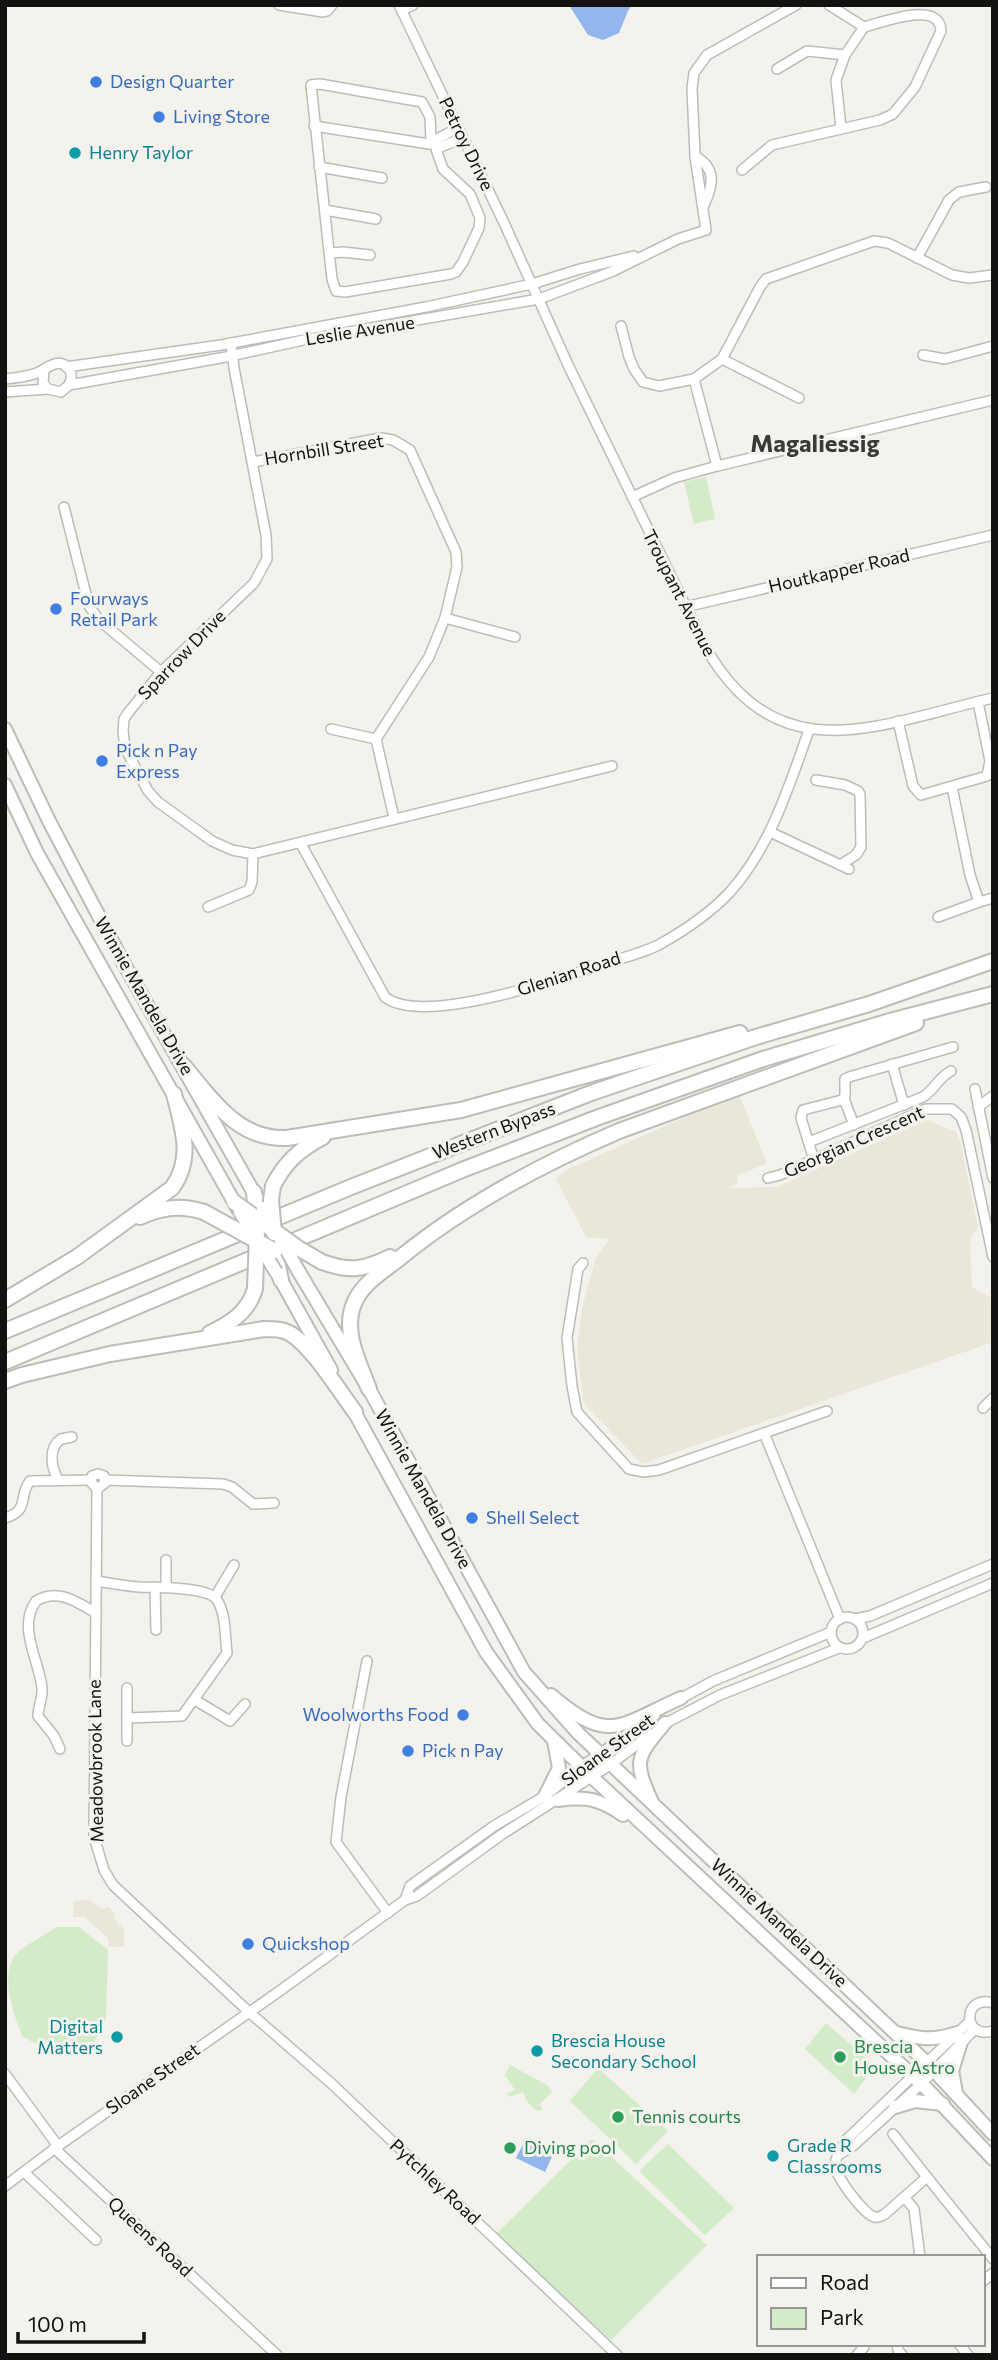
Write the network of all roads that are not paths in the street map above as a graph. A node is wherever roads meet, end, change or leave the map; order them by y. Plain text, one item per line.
1 (279, 5) edge
2 (332, 5) edge
3 (413, 5) edge
4 (796, 5) edge
5 (828, 5) edge
6 (400, 8) edge
7 (864, 27) junction
8 (845, 55) junction
9 (777, 69) dead end
10 (314, 126) junction
11 (458, 128) junction
12 (841, 128) junction
13 (463, 138) junction
14 (433, 145) junction
15 (319, 167) junction
16 (742, 170) dead end
17 (382, 178) dead end
18 (986, 187) dead end
19 (325, 210) junction
20 (376, 219) dead end
21 (330, 253) junction
22 (643, 254) junction
23 (370, 255) dead end
24 (917, 258) junction
25 (993, 275) edge
26 (532, 284) junction
27 (539, 299) junction
28 (621, 326) dead end
29 (226, 344) junction
30 (993, 346) edge
31 (923, 355) dead end
32 (230, 356) junction
33 (722, 359) junction
34 (66, 367) junction
35 (44, 370) junction
36 (5, 379) edge
37 (694, 379) junction
38 (69, 385) junction
39 (48, 389) junction
40 (5, 392) edge
41 (799, 398) dead end
42 (993, 400) edge
43 (253, 462) junction
44 (717, 466) junction
45 (632, 497) junction
46 (64, 507) dead end
47 (993, 534) edge
48 (685, 607) junction
49 (445, 618) junction
50 (515, 637) dead end
51 (161, 672) junction
52 (993, 698) edge
53 (978, 702) junction
54 (898, 721) junction
55 (5, 729) edge
56 (331, 729) dead end
57 (809, 730) junction
58 (376, 739) junction
59 (612, 766) dead end
60 (816, 780) dead end
61 (5, 785) edge
62 (952, 787) junction
63 (394, 818) junction
64 (770, 832) junction
65 (301, 844) junction
66 (253, 854) junction
67 (993, 898) edge
68 (979, 902) junction
69 (208, 907) dead end
70 (938, 917) dead end
71 (993, 961) edge
72 (993, 995) edge
73 (953, 1047) dead end
74 (183, 1063) junction
75 (892, 1064) junction
76 (951, 1071) dead end
77 (975, 1089) dead end
78 (174, 1094) junction
79 (993, 1096) edge
80 (844, 1099) junction
81 (904, 1105) junction
82 (978, 1107) junction
83 (854, 1125) junction
84 (334, 1132) junction
85 (809, 1142) junction
86 (814, 1160) junction
87 (768, 1178) dead end
88 (993, 1178) edge
89 (254, 1192) junction
90 (234, 1202) junction
91 (256, 1216) junction
92 (120, 1227) junction
93 (274, 1229) junction
94 (257, 1239) junction
95 (413, 1246) junction
96 (275, 1251) junction
97 (993, 1257) edge
98 (583, 1263) dead end
99 (299, 1272) junction
100 (281, 1280) junction
101 (5, 1300) edge
102 (5, 1331) edge
103 (196, 1339) junction
104 (5, 1362) edge
105 (5, 1381) edge
106 (369, 1389) junction
107 (993, 1398) edge
108 (993, 1408) edge
109 (828, 1411) dead end
110 (355, 1412) junction
111 (764, 1433) junction
112 (72, 1437) dead end
113 (58, 1479) junction
114 (91, 1480) junction
115 (105, 1480) junction
116 (97, 1489) junction
117 (274, 1503) dead end
118 (5, 1518) edge
119 (166, 1560) dead end
120 (993, 1564) edge
121 (234, 1565) dead end
122 (96, 1581) junction
123 (993, 1583) edge
124 (155, 1587) junction
125 (166, 1587) junction
126 (215, 1597) junction
127 (96, 1613) junction
128 (839, 1619) junction
129 (855, 1619) junction
130 (156, 1630) dead end
131 (831, 1632) junction
132 (863, 1637) junction
133 (839, 1648) junction
134 (367, 1661) dead end
135 (524, 1672) junction
136 (127, 1688) dead end
137 (681, 1698) junction
138 (195, 1700) junction
139 (245, 1704) dead end
140 (127, 1718) junction
141 (665, 1723) junction
142 (554, 1739) junction
143 (127, 1741) dead end
144 (60, 1749) dead end
145 (599, 1754) junction
146 (610, 1765) junction
147 (581, 1767) junction
148 (592, 1777) junction
149 (551, 1798) junction
150 (654, 1808) junction
151 (664, 1844) junction
152 (388, 1913) junction
153 (993, 2003) edge
154 (249, 2012) junction
155 (972, 2025) junction
156 (993, 2031) edge
157 (897, 2033) junction
158 (959, 2037) junction
159 (931, 2066) junction
160 (5, 2074) edge
161 (917, 2080) junction
162 (957, 2094) junction
163 (943, 2104) junction
164 (895, 2107) junction
165 (873, 2121) junction
166 (893, 2133) dead end
167 (993, 2134) edge
168 (56, 2147) junction
169 (993, 2159) edge
170 (24, 2172) junction
171 (927, 2178) junction
172 (5, 2186) edge
173 (905, 2198) junction
174 (96, 2240) dead end
175 (920, 2255) edge
176 (993, 2259) edge
177 (864, 2347) dead end
178 (277, 2355) edge
179 (617, 2355) edge
180 (856, 2355) edge

1 - 2 street
3 - 6 street
4 - 22 street, Leslie Avenue
5 - 7 street
6 - 11 street, Petroy Drive
7 - 8 street
7 - 12 street
8 - 9 street
8 - 12 street
10 - 14 street
10 - 14 street
10 - 15 street
11 - 13 street, Petroy Drive
11 - 14 street
12 - 16 street
13 - 14 street
13 - 26 street, Petroy Drive
14 - 21 street
15 - 17 street
15 - 19 street
18 - 24 street
19 - 20 street
19 - 21 street
21 - 23 street
22 - 26 street, Leslie Avenue
22 - 27 street, Leslie Avenue
24 - 25 street
24 - 33 street
26 - 27 street, Troupant Avenue
26 - 29 street, Leslie Avenue
27 - 32 street, Leslie Avenue
27 - 45 street, Troupant Avenue
28 - 37 street
29 - 32 street, Sparrow Drive
29 - 34 street, Leslie Avenue
30 - 31 street
32 - 38 street, Leslie Avenue
32 - 43 street, Sparrow Drive
33 - 37 street
33 - 41 street
34 - 35 street
34 - 38 street
35 - 36 street
35 - 39 street
37 - 44 street
38 - 39 street
39 - 40 street
42 - 44 street
43 - 49 street, Hornbill Street
43 - 51 street, Sparrow Drive
44 - 45 street
45 - 48 street, Troupant Avenue
46 - 51 street
47 - 48 street, Houtkapper Road
48 - 57 street, Troupant Avenue
49 - 50 street
49 - 58 street, Hornbill Street
51 - 66 street, Sparrow Drive
52 - 53 street, Troupant Avenue
53 - 54 street, Troupant Avenue
53 - 62 street
54 - 57 street, Troupant Avenue
54 - 62 street
55 - 74 main road, Winnie Mandela Drive
56 - 58 street
57 - 64 street, Glenian Road
58 - 63 street
59 - 63 street, Sparrow Drive
60 - 64 street
61 - 78 main road, Winnie Mandela Drive
62 - 68 street
63 - 65 street, Sparrow Drive
64 - 65 street, Glenian Road
65 - 66 street, Sparrow Drive
66 - 69 street
67 - 68 street
68 - 70 street
71 - 84 highway
71 - 102 highway, Western Bypass
72 - 95 highway
72 - 104 highway, Western Bypass
73 - 75 street
74 - 84 highway
74 - 89 main road, Winnie Mandela Drive
75 - 80 street
75 - 81 street
76 - 81 street
77 - 82 street
78 - 90 main road, Winnie Mandela Drive
78 - 92 highway
79 - 82 street
80 - 83 street
80 - 85 street
81 - 83 street
82 - 88 street
83 - 85 street
84 - 93 highway, bridge
85 - 86 street
86 - 87 street, Georgian Crescent
86 - 97 street, Georgian Crescent
89 - 91 highway
89 - 93 main road, Winnie Mandela Drive, bridge
90 - 91 highway, bridge
90 - 94 main road, Winnie Mandela Drive, bridge
91 - 93 highway, bridge
91 - 94 highway, bridge
92 - 94 highway, bridge
92 - 101 highway
93 - 95 highway, bridge
93 - 96 highway, bridge
93 - 99 main road, Winnie Mandela Drive, bridge
94 - 96 highway, bridge
94 - 100 main road, Winnie Mandela Drive, bridge
94 - 103 highway, bridge
95 - 106 highway
96 - 99 highway, bridge
96 - 100 highway, bridge
98 - 111 street
99 - 106 main road, Winnie Mandela Drive
100 - 110 main road, Winnie Mandela Drive
103 - 105 highway
103 - 110 highway
106 - 135 main road, Winnie Mandela Drive
107 - 108 street
109 - 111 street
110 - 142 main road, Winnie Mandela Drive
111 - 128 street
112 - 113 street
113 - 114 street
113 - 118 street
114 - 115 street
114 - 116 street
115 - 116 street
115 - 117 street
116 - 122 street, Meadowbrook Lane
119 - 125 street
120 - 129 street
121 - 126 street
122 - 124 street
122 - 127 street, Meadowbrook Lane
123 - 132 street
124 - 125 street
124 - 130 street
125 - 126 street
126 - 138 street
127 - 144 street
127 - 154 street, Meadowbrook Lane
128 - 129 street
128 - 131 street
129 - 132 street
131 - 133 street
131 - 137 street, Sloane Street
132 - 133 street
133 - 141 street, Sloane Street
134 - 152 street
135 - 137 main road
135 - 145 main road, Winnie Mandela Drive
136 - 140 street
137 - 145 street, Sloane Street
138 - 139 street
138 - 140 street
140 - 143 street
141 - 146 street, Sloane Street
141 - 150 main road
142 - 147 main road, Winnie Mandela Drive
142 - 149 main road
145 - 146 main road, Winnie Mandela Drive
145 - 147 street, Sloane Street
146 - 148 street, Sloane Street
146 - 150 main road, Winnie Mandela Drive
147 - 148 main road, Winnie Mandela Drive
147 - 149 street, Sloane Street
148 - 149 street, Sloane Street
148 - 151 main road, Winnie Mandela Drive
149 - 151 main road
149 - 152 street, Sloane Street
150 - 157 main road, Winnie Mandela Drive
151 - 161 main road, Winnie Mandela Drive
152 - 154 street, Sloane Street
153 - 155 street
154 - 168 street, Sloane Street
154 - 179 street, Pytchley Road
155 - 156 street
155 - 158 street
157 - 158 main road
157 - 159 main road, Winnie Mandela Drive
158 - 159 street
158 - 162 main road
159 - 161 street
159 - 162 main road, Winnie Mandela Drive
160 - 168 street, Queens Road
161 - 163 main road, Winnie Mandela Drive
161 - 164 street
161 - 165 street
162 - 167 main road, Winnie Mandela Drive
163 - 164 main road
163 - 169 main road, Winnie Mandela Drive
164 - 165 street
165 - 173 street
166 - 171 street
168 - 170 street, Sloane Street
168 - 178 street, Queens Road
170 - 172 street, Sloane Street
170 - 174 street
171 - 173 street
171 - 176 street
173 - 175 street
177 - 180 street

